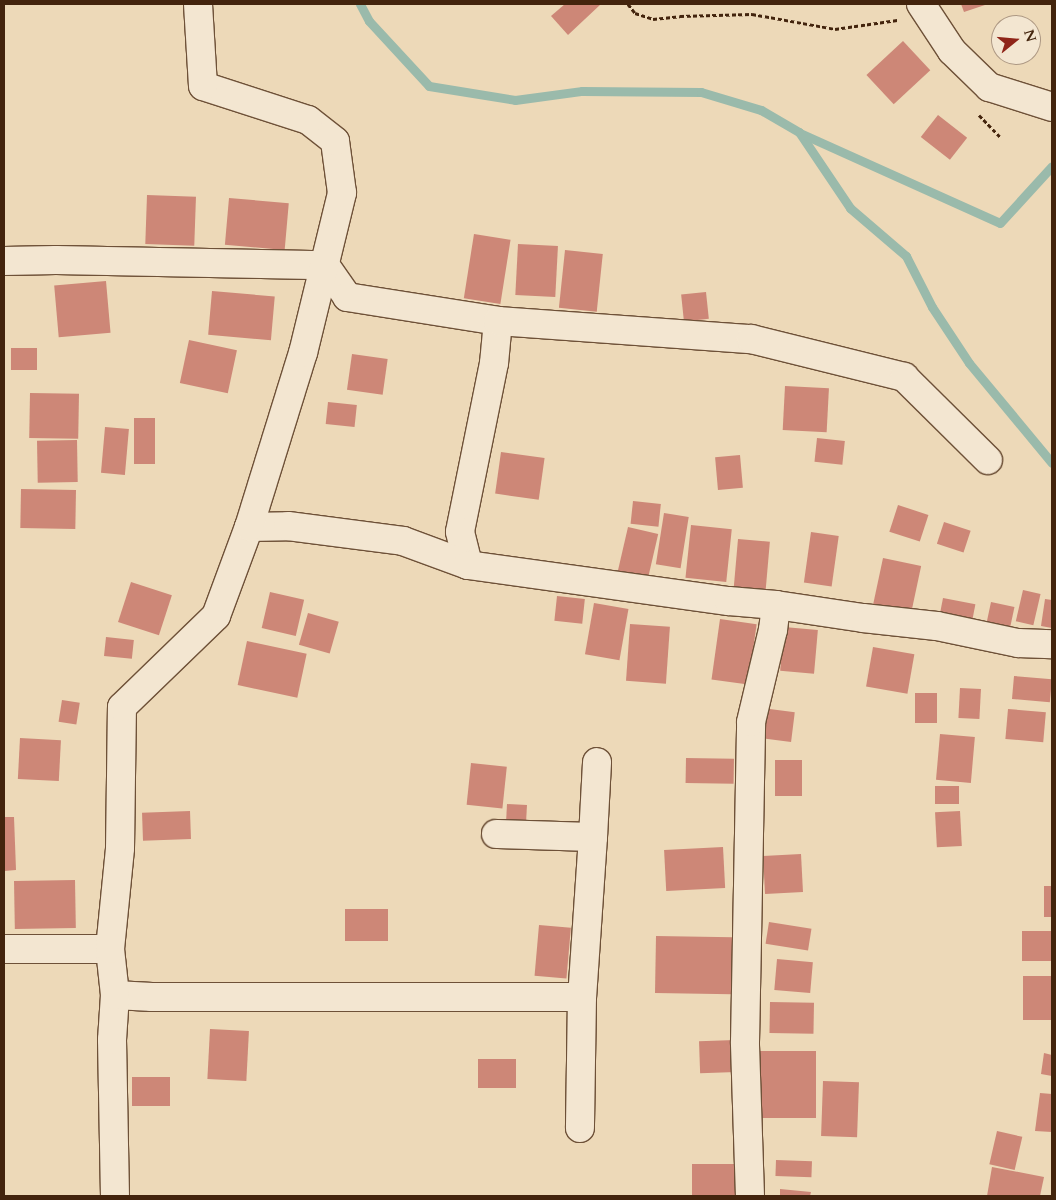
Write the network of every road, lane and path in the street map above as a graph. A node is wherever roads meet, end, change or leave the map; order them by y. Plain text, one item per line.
1 (198, 4) edge
2 (628, 4) edge
3 (912, 11) edge
4 (1052, 107) edge
5 (975, 111) dead end
6 (1001, 138) dead end
7 (4, 261) edge
8 (325, 266) junction
9 (498, 321) junction
10 (988, 460) dead end
11 (249, 527) junction
12 (468, 565) junction
13 (776, 605) junction
14 (1052, 644) edge
15 (597, 762) dead end
16 (496, 834) dead end
17 (593, 837) junction
18 (4, 949) edge
19 (110, 949) junction
20 (115, 995) junction
21 (582, 997) junction
22 (580, 1128) dead end
23 (115, 1196) edge
24 (750, 1196) edge

1 - 8 street
2 - 3 path
3 - 4 street
5 - 6 path
7 - 8 street
8 - 9 street
8 - 11 street
9 - 10 street
9 - 12 street
11 - 12 street
11 - 19 street
12 - 13 street
13 - 14 street
13 - 24 street
15 - 17 street
16 - 17 street
17 - 21 street
18 - 19 street
19 - 20 street
20 - 21 street
20 - 23 street
21 - 22 street

